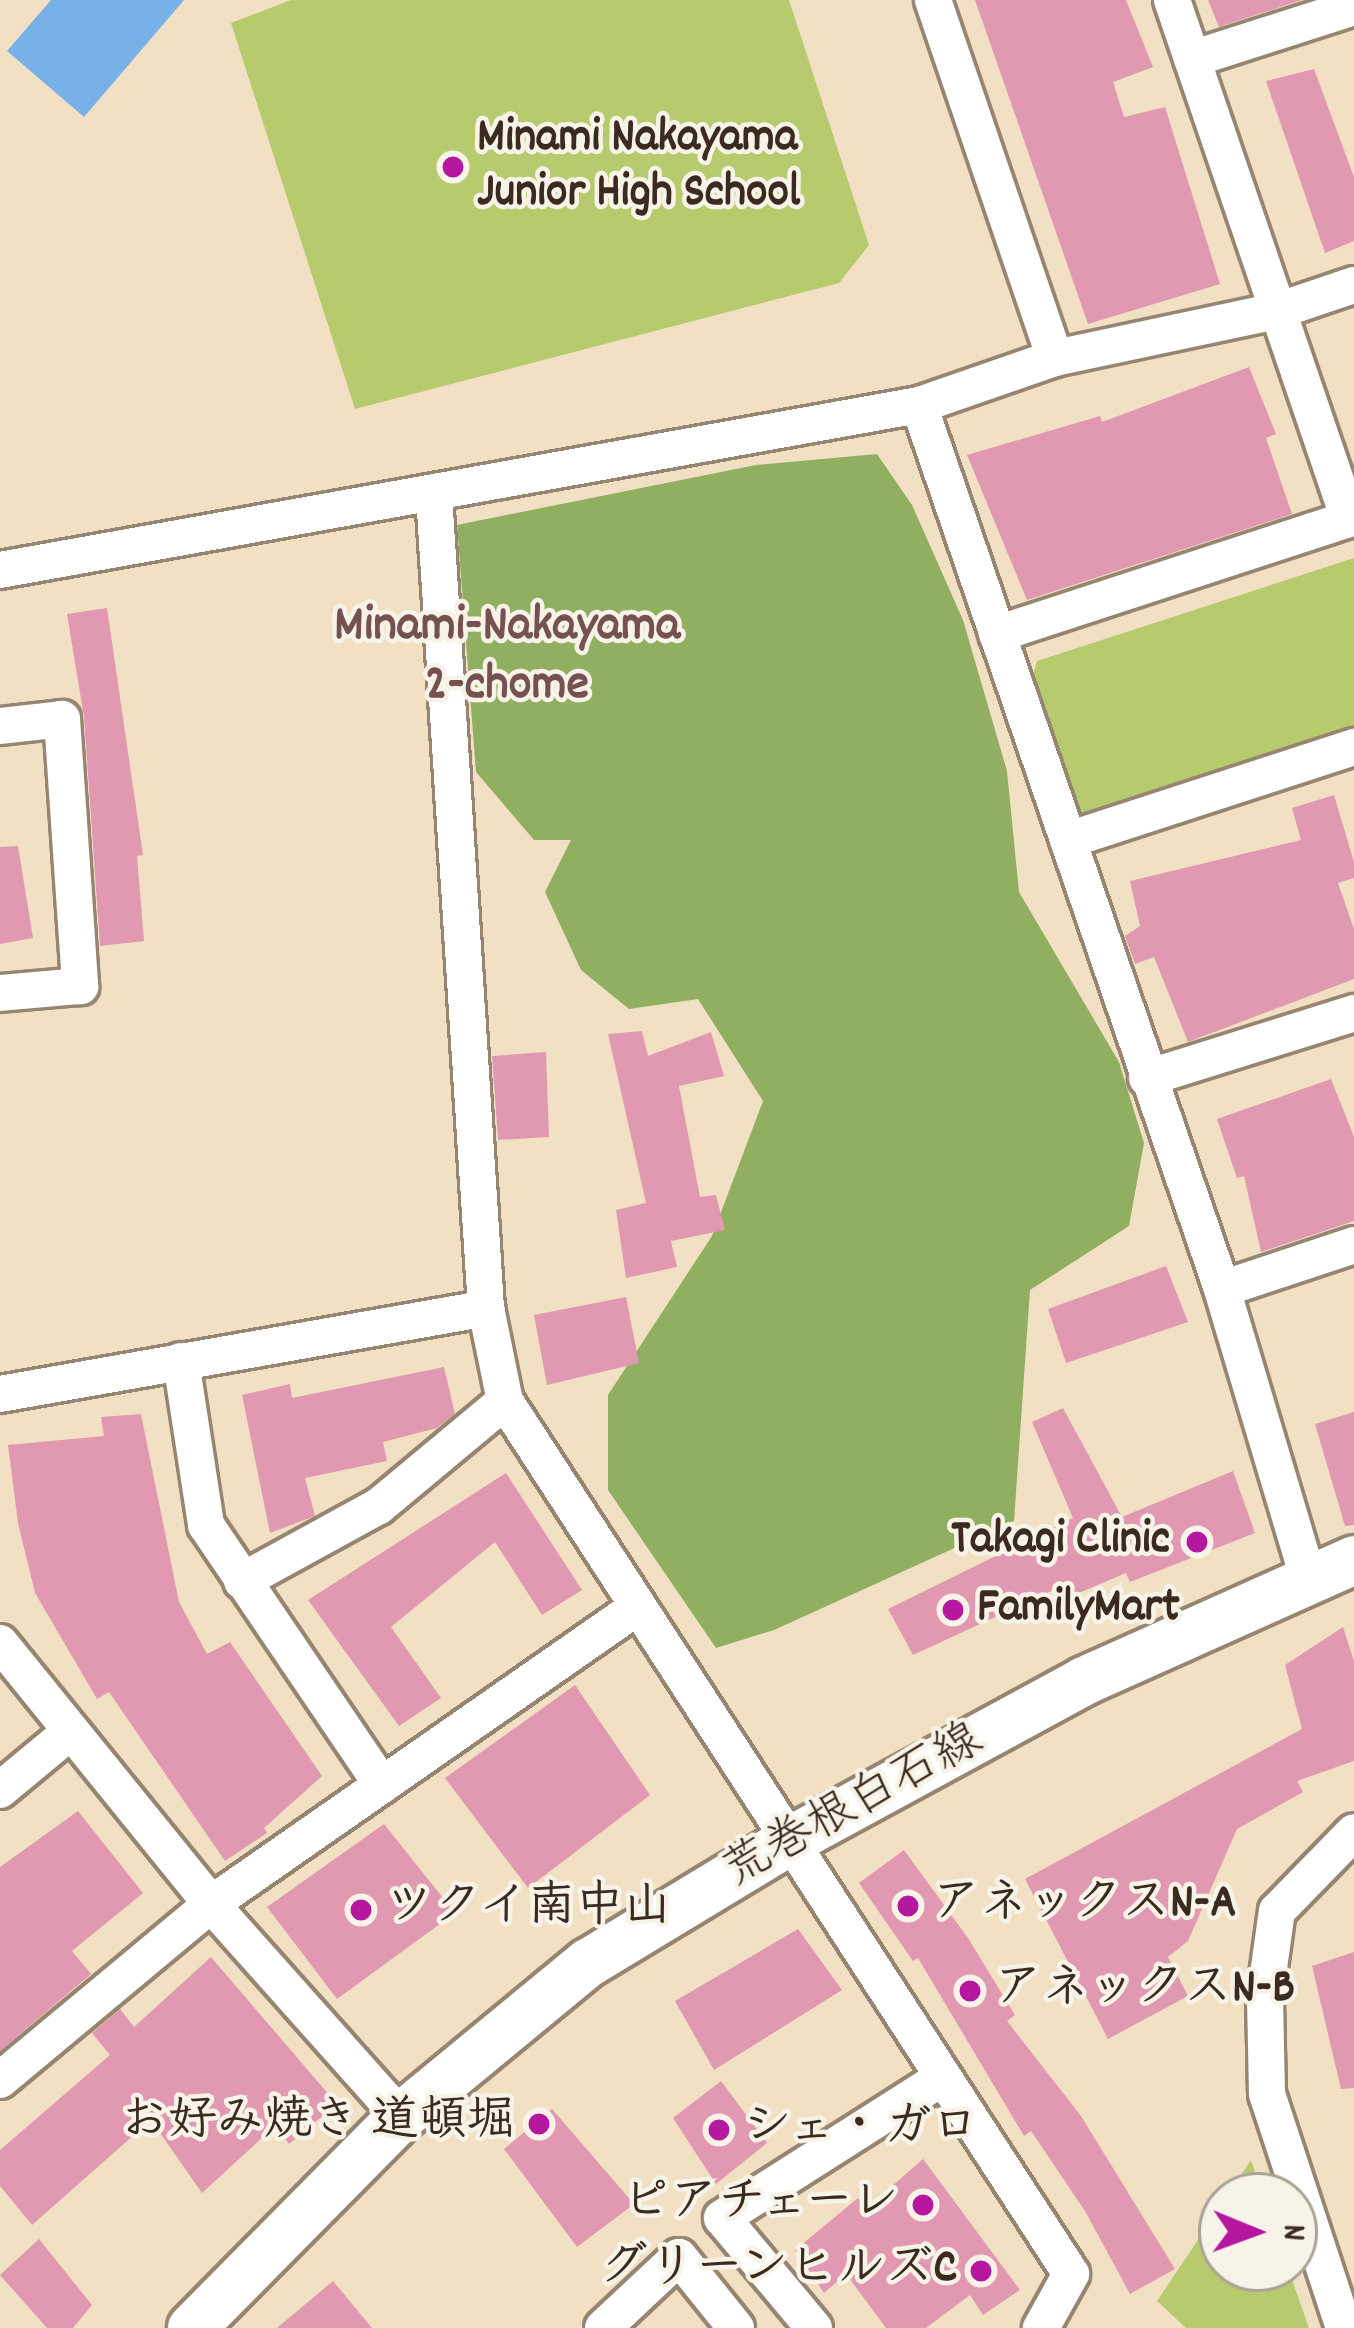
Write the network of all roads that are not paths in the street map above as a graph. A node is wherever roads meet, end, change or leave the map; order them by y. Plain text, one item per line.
1 (933, 0) edge
2 (1172, 0) edge
3 (1354, 7) edge
4 (1192, 59) junction
5 (1354, 285) edge
6 (1277, 311) junction
7 (1055, 358) junction
8 (919, 405) junction
9 (434, 495) junction
10 (1351, 518) edge
11 (0, 570) edge
12 (997, 634) junction
13 (0, 726) edge
14 (1354, 747) edge
15 (1068, 840) junction
16 (0, 993) edge
17 (1354, 1013) edge
18 (1148, 1078) junction
19 (1354, 1245) edge
20 (1222, 1289) junction
21 (486, 1307) junction
22 (181, 1361) junction
23 (0, 1394) edge
24 (505, 1400) junction
25 (1354, 1560) edge
26 (1308, 1577) junction
27 (242, 1581) junction
28 (636, 1607) junction
29 (0, 1643) edge
30 (71, 1731) junction
31 (382, 1785) junction
32 (0, 1790) edge
33 (1354, 1832) edge
34 (788, 1842) junction
35 (211, 1904) junction
36 (942, 2078) junction
37 (0, 2080) edge
38 (400, 2117) junction
39 (192, 2328) edge
40 (603, 2328) edge
41 (736, 2328) edge
42 (814, 2328) edge
43 (1041, 2328) edge
44 (1344, 2328) edge

1 - 7 street
2 - 4 street
3 - 4 street
4 - 6 street
5 - 6 street
6 - 7 street
6 - 10 street
7 - 8 street
8 - 9 street
8 - 12 street
9 - 11 street
9 - 21 street
10 - 12 street
12 - 15 street
13 - 16 street
14 - 15 street
15 - 18 street
17 - 18 street
18 - 20 street
19 - 20 street
20 - 26 street
21 - 22 street
21 - 24 street
22 - 23 street
22 - 27 street
24 - 27 street
24 - 28 street
25 - 26 street, 荒巻根白石線
26 - 34 street, 荒巻根白石線
27 - 31 street
28 - 31 street
28 - 34 street
29 - 30 street
30 - 32 street
30 - 35 street
31 - 35 street
33 - 44 street
34 - 36 street
34 - 38 street, 荒巻根白石線
35 - 37 street
35 - 38 street
36 - 42 street
36 - 43 street
38 - 39 street, 荒巻根白石線
40 - 41 street

